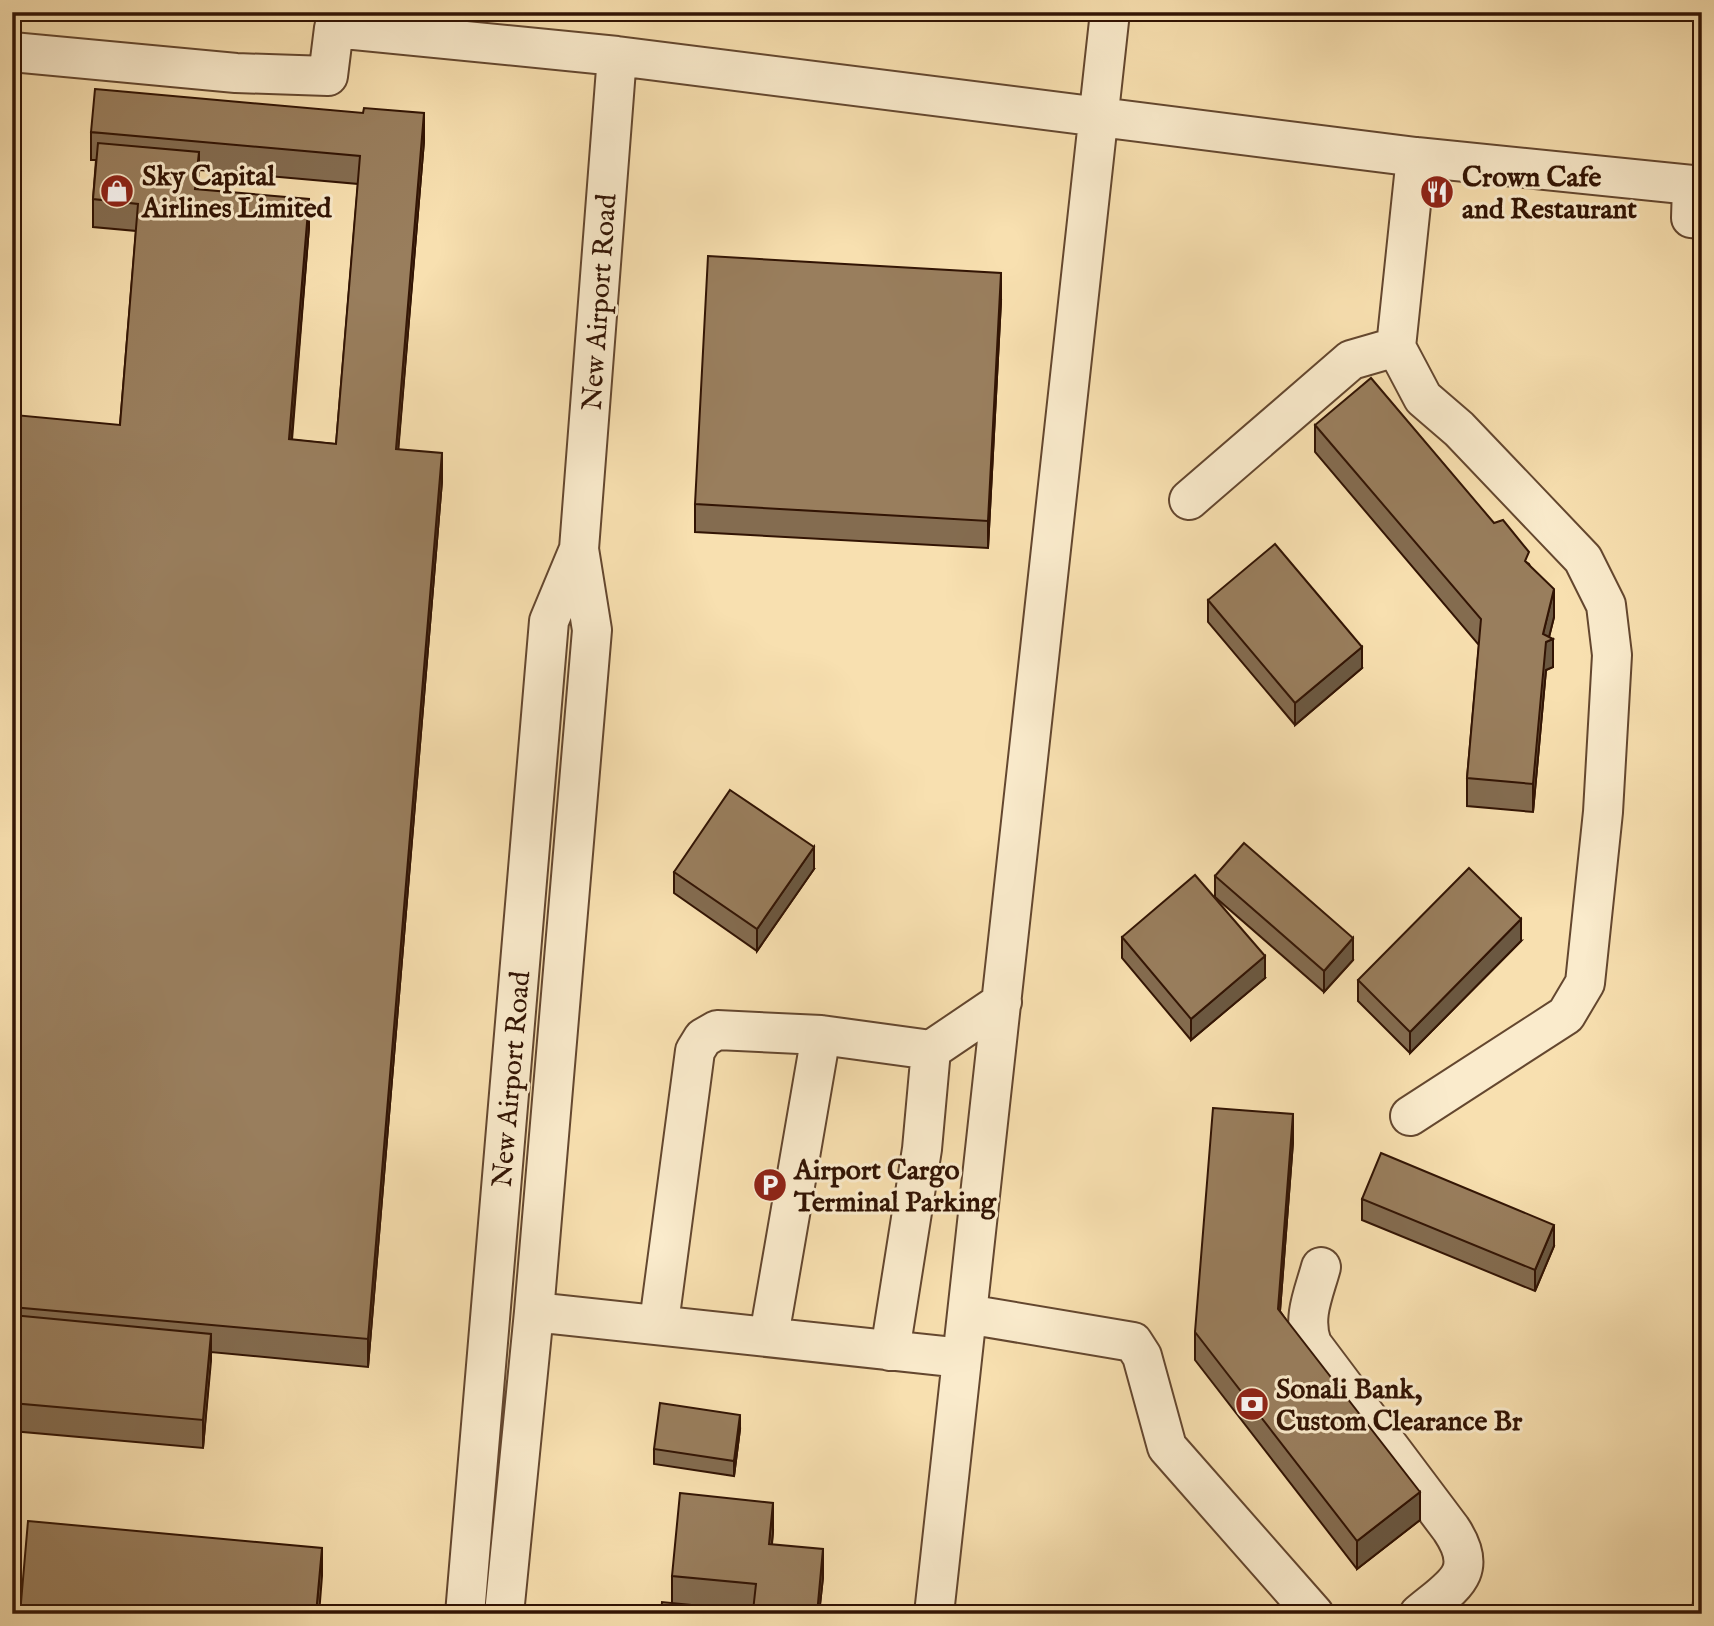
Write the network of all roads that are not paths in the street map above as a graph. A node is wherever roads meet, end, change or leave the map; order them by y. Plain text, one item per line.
1 (1110, 12) edge
2 (12, 52) edge
3 (617, 56) junction
4 (1099, 116) junction
5 (1416, 157) junction
6 (1699, 197) edge
7 (1396, 347) junction
8 (1189, 500) dead end
9 (579, 549) junction
10 (1002, 1002) junction
11 (821, 1035) junction
12 (930, 1050) junction
13 (1410, 1116) dead end
14 (1321, 1267) dead end
15 (534, 1312) junction
16 (967, 1314) junction
17 (659, 1323) junction
18 (769, 1336) junction
19 (890, 1351) junction
20 (962, 1358) junction
21 (465, 1614) edge
22 (504, 1614) edge
23 (934, 1614) edge
24 (1314, 1614) edge
25 (1419, 1614) edge

1 - 4 lane
2 - 3 lane
3 - 4 lane
3 - 9 lane, New Airport Road
4 - 5 lane
4 - 10 lane
5 - 6 lane
5 - 7 lane
7 - 8 lane
7 - 13 lane
9 - 15 lane, New Airport Road
9 - 21 lane, New Airport Road
10 - 12 lane
10 - 16 lane
11 - 12 lane
11 - 17 lane
11 - 18 lane
12 - 19 lane
14 - 25 lane
15 - 17 lane
15 - 22 lane, New Airport Road
16 - 20 lane
16 - 24 lane
17 - 18 lane
18 - 19 lane
19 - 20 lane
20 - 23 lane

